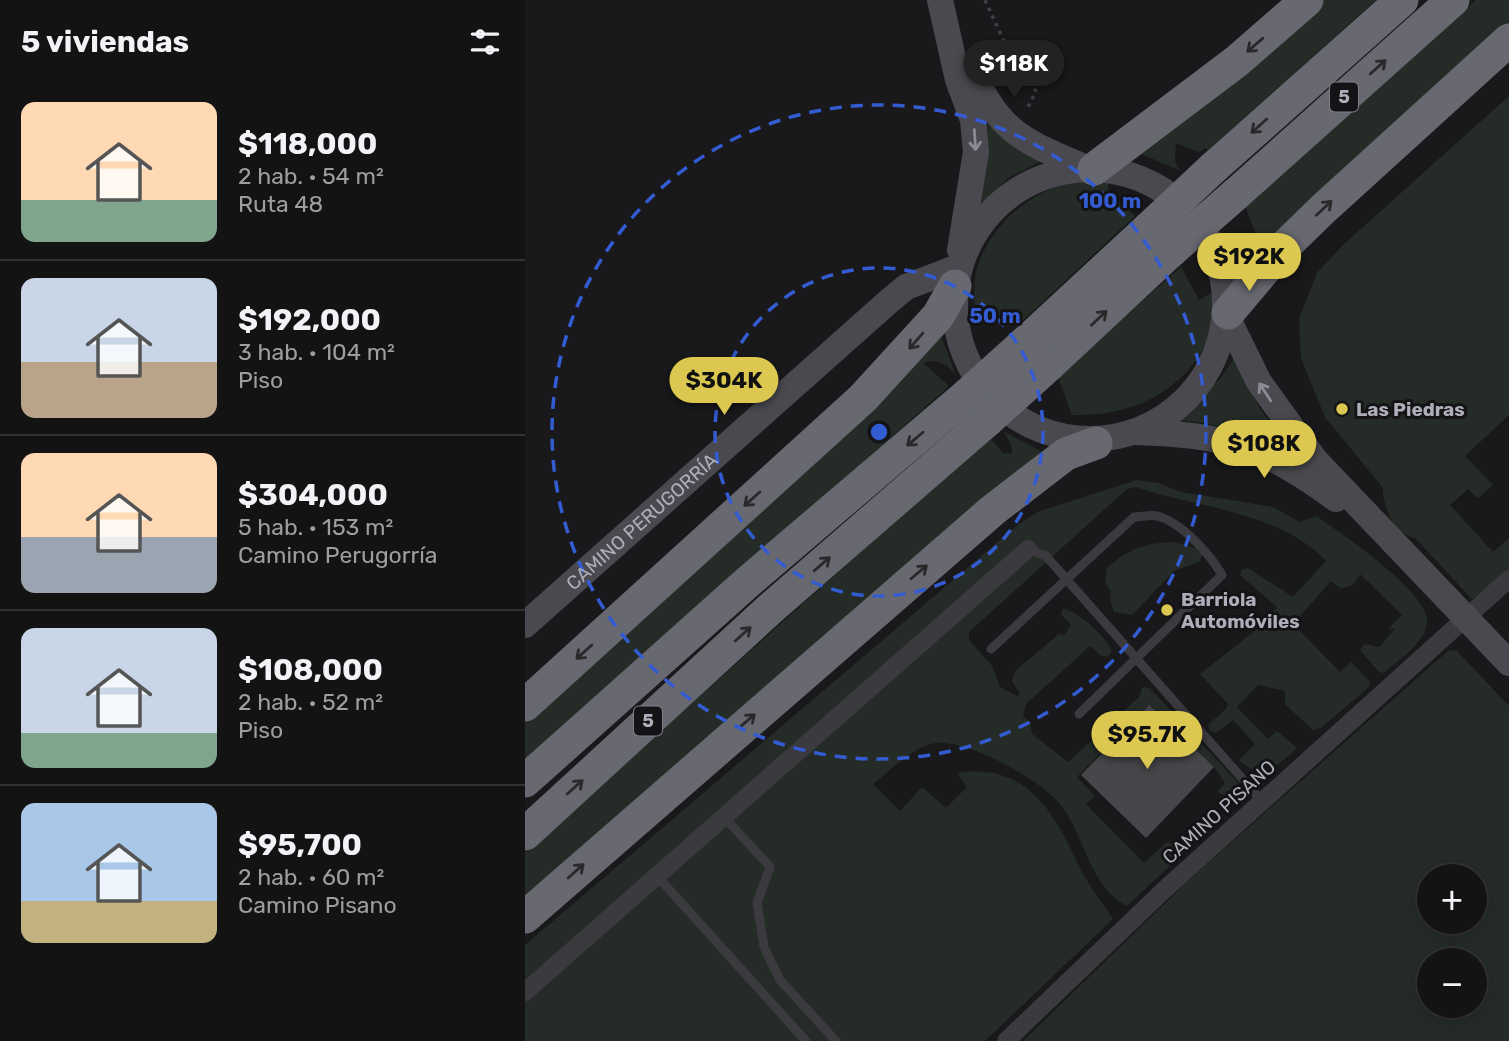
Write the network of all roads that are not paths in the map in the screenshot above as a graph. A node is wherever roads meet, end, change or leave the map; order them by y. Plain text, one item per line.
1 (940, 0) edge
2 (1307, 0) edge
3 (1402, 0) edge
4 (1453, 0) edge
5 (948, 26) junction
6 (1509, 40) edge
7 (1091, 169) junction
8 (1160, 240) junction
9 (957, 272) junction
10 (1228, 316) junction
11 (1038, 352) junction
12 (1135, 432) junction
13 (1097, 443) junction
14 (1388, 537) junction
15 (1028, 550) joint
16 (1067, 579) junction
17 (1509, 579) edge
18 (1465, 618) junction
19 (525, 625) edge
20 (991, 649) dead end
21 (1137, 658) junction
22 (1509, 663) edge
23 (525, 705) edge
24 (1079, 714) dead end
25 (525, 781) edge
26 (1262, 801) junction
27 (724, 817) junction
28 (525, 834) edge
29 (657, 876) junction
30 (525, 917) edge
31 (525, 992) edge
32 (806, 1041) edge
33 (836, 1041) edge
34 (1006, 1041) edge

1 - 5 street
2 -> 7 highway
3 -> 8 highway, 5, bridge
8 -> 4 highway, 5, bridge
5 - 7 street
5 -> 9 street
10 -> 6 highway
7 - 9 street
7 - 10 street
8 - 11 highway, 5
9 - 13 street
9 - 19 street, CAMINO PERUGORRÍA
9 -> 23 highway
10 - 12 street
14 -> 10 street
11 -> 25 highway, 5, bridge
28 -> 11 highway, 5, bridge
12 - 13 street
12 - 14 street
30 -> 13 highway
14 - 18 street
15 - 16 lane
15 - 27 street
16 - 20 lane
16 - 21 lane
16 - 21 lane
17 - 18 street, CAMINO PISANO
18 - 22 street
18 - 26 street, CAMINO PISANO
21 - 24 lane
21 - 26 lane
26 - 34 street, CAMINO PISANO
27 - 29 street
27 - 33 lane
29 - 31 street
29 - 32 lane

